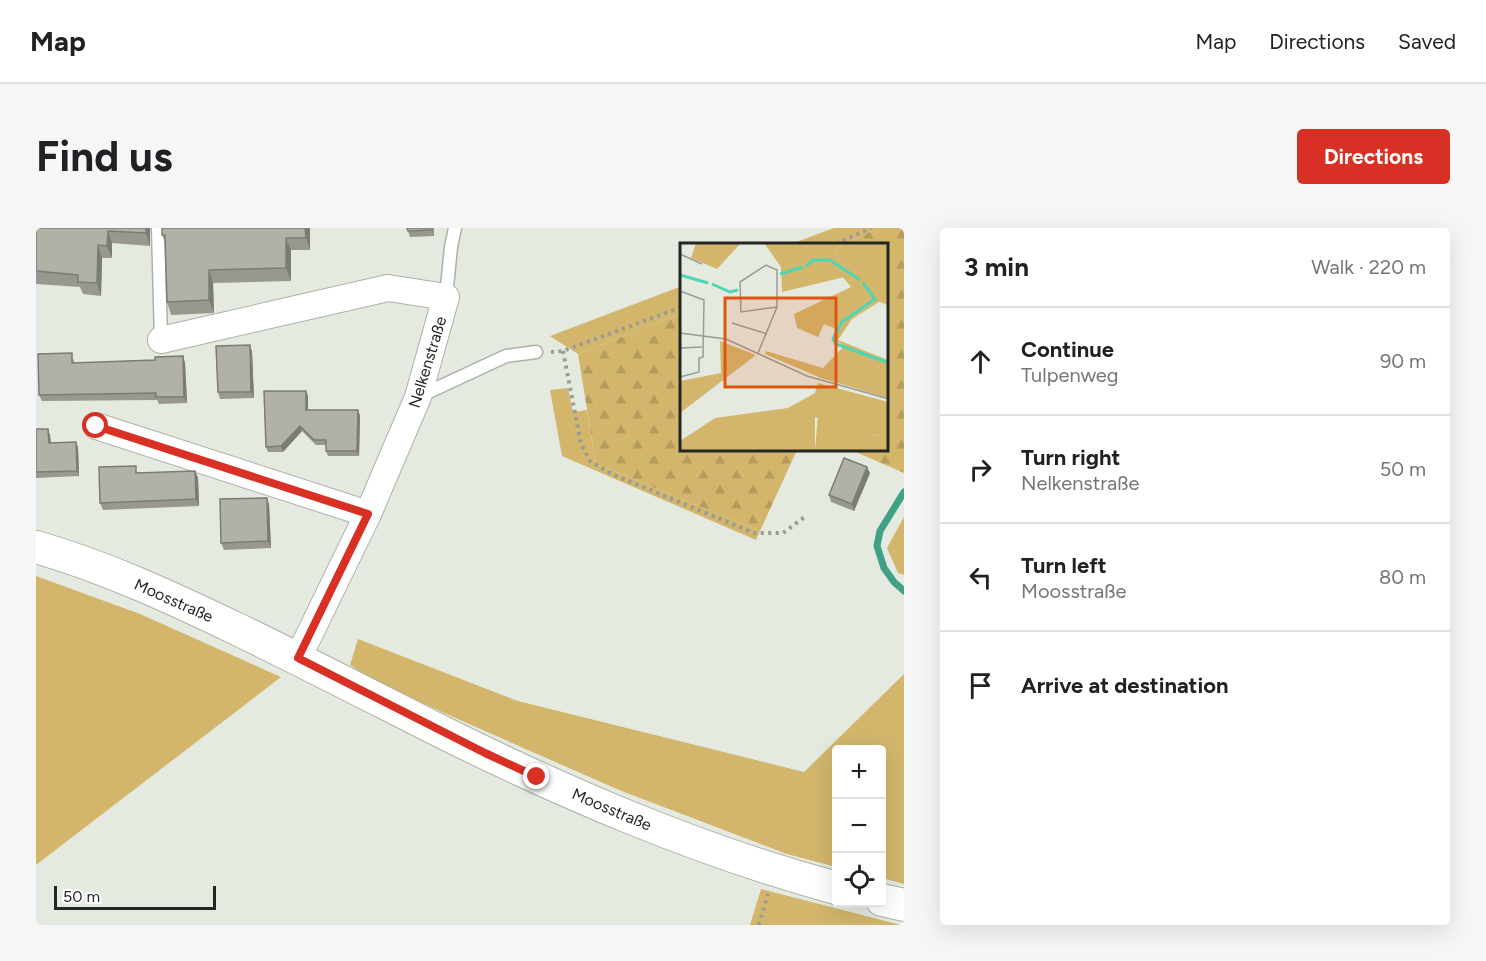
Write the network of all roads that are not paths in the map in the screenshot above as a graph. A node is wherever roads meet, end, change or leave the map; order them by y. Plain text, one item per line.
1 (158, 228) edge
2 (455, 228) edge
3 (446, 297) junction
4 (160, 340) joint
5 (536, 352) road end
6 (418, 397) junction
7 (96, 426) dead end
8 (368, 514) junction
9 (36, 547) edge
10 (298, 658) junction
11 (832, 887) edge
12 (886, 901) edge
13 (904, 905) edge

1 - 4 lane
2 - 3 lane
3 - 4 street, Nelkenstraße
3 - 6 street, Nelkenstraße
5 - 6 lane
6 - 8 street, Nelkenstraße
7 - 8 street
8 - 10 street, Nelkenstraße
9 - 10 street, Moosstraße
10 - 11 street, Moosstraße
12 - 13 street

